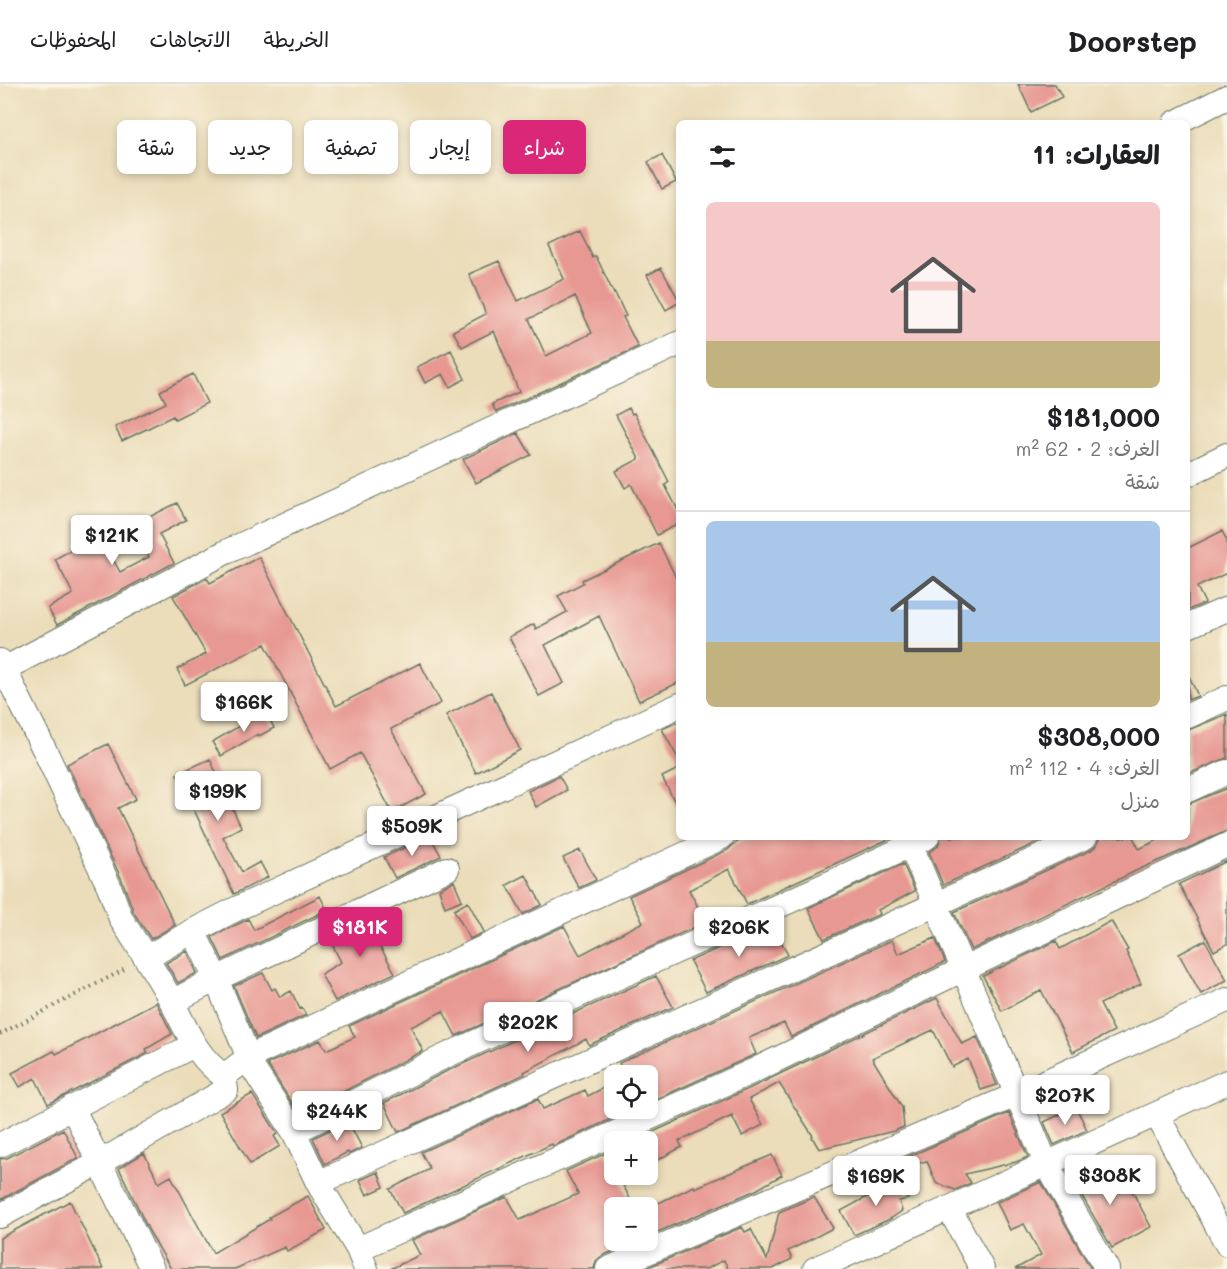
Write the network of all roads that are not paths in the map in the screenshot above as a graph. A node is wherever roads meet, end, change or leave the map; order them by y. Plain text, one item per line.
1 (1227, 97) edge
2 (1181, 120) edge
3 (676, 345) edge
4 (1227, 455) edge
5 (1190, 473) edge
6 (1227, 609) edge
7 (1190, 625) edge
8 (2, 665) edge
9 (1227, 698) edge
10 (676, 707) edge
11 (1190, 715) edge
12 (1227, 772) edge
13 (1190, 789) edge
14 (716, 840) edge
15 (915, 840) edge
16 (1078, 840) edge
17 (1227, 845) edge
18 (447, 869) dead end
19 (937, 905) junction
20 (193, 931) junction
21 (147, 958) junction
22 (964, 969) junction
23 (216, 979) junction
24 (1227, 1000) edge
25 (172, 1002) junction
26 (194, 1045) junction
27 (249, 1057) junction
28 (224, 1076) junction
29 (1227, 1082) edge
30 (1016, 1095) junction
31 (72, 1107) junction
32 (1157, 1115) junction
33 (294, 1132) junction
34 (0, 1145) edge
35 (99, 1163) junction
36 (1046, 1164) junction
37 (318, 1183) junction
38 (949, 1208) junction
39 (1219, 1210) edge
40 (0, 1216) edge
41 (1227, 1244) edge
42 (362, 1259) edge
43 (847, 1263) edge
44 (152, 1269) edge
45 (608, 1269) edge
46 (815, 1269) edge
47 (982, 1269) edge
48 (1107, 1269) edge

1 - 2 street
3 - 8 street
4 - 5 street
6 - 7 street
8 - 21 street
9 - 11 street
10 - 20 street
12 - 13 street
14 - 27 street
15 - 19 street
15 - 33 street
16 - 19 street
17 - 22 street
18 - 23 street
19 - 22 street
19 - 37 street
20 - 21 street
20 - 23 street
21 - 25 street
22 - 30 street
22 - 42 street
23 - 25 street
23 - 27 street
24 - 30 street
25 - 26 street
26 - 28 street
26 - 31 street
27 - 28 street
27 - 33 street
28 - 35 street
29 - 32 street
30 - 36 street
30 - 45 street
31 - 34 street
31 - 35 street
32 - 36 street
32 - 39 street
33 - 37 street
35 - 40 street
35 - 44 street
36 - 38 street
36 - 48 street
37 - 42 street
38 - 43 street
38 - 47 street
39 - 41 street
43 - 46 street

